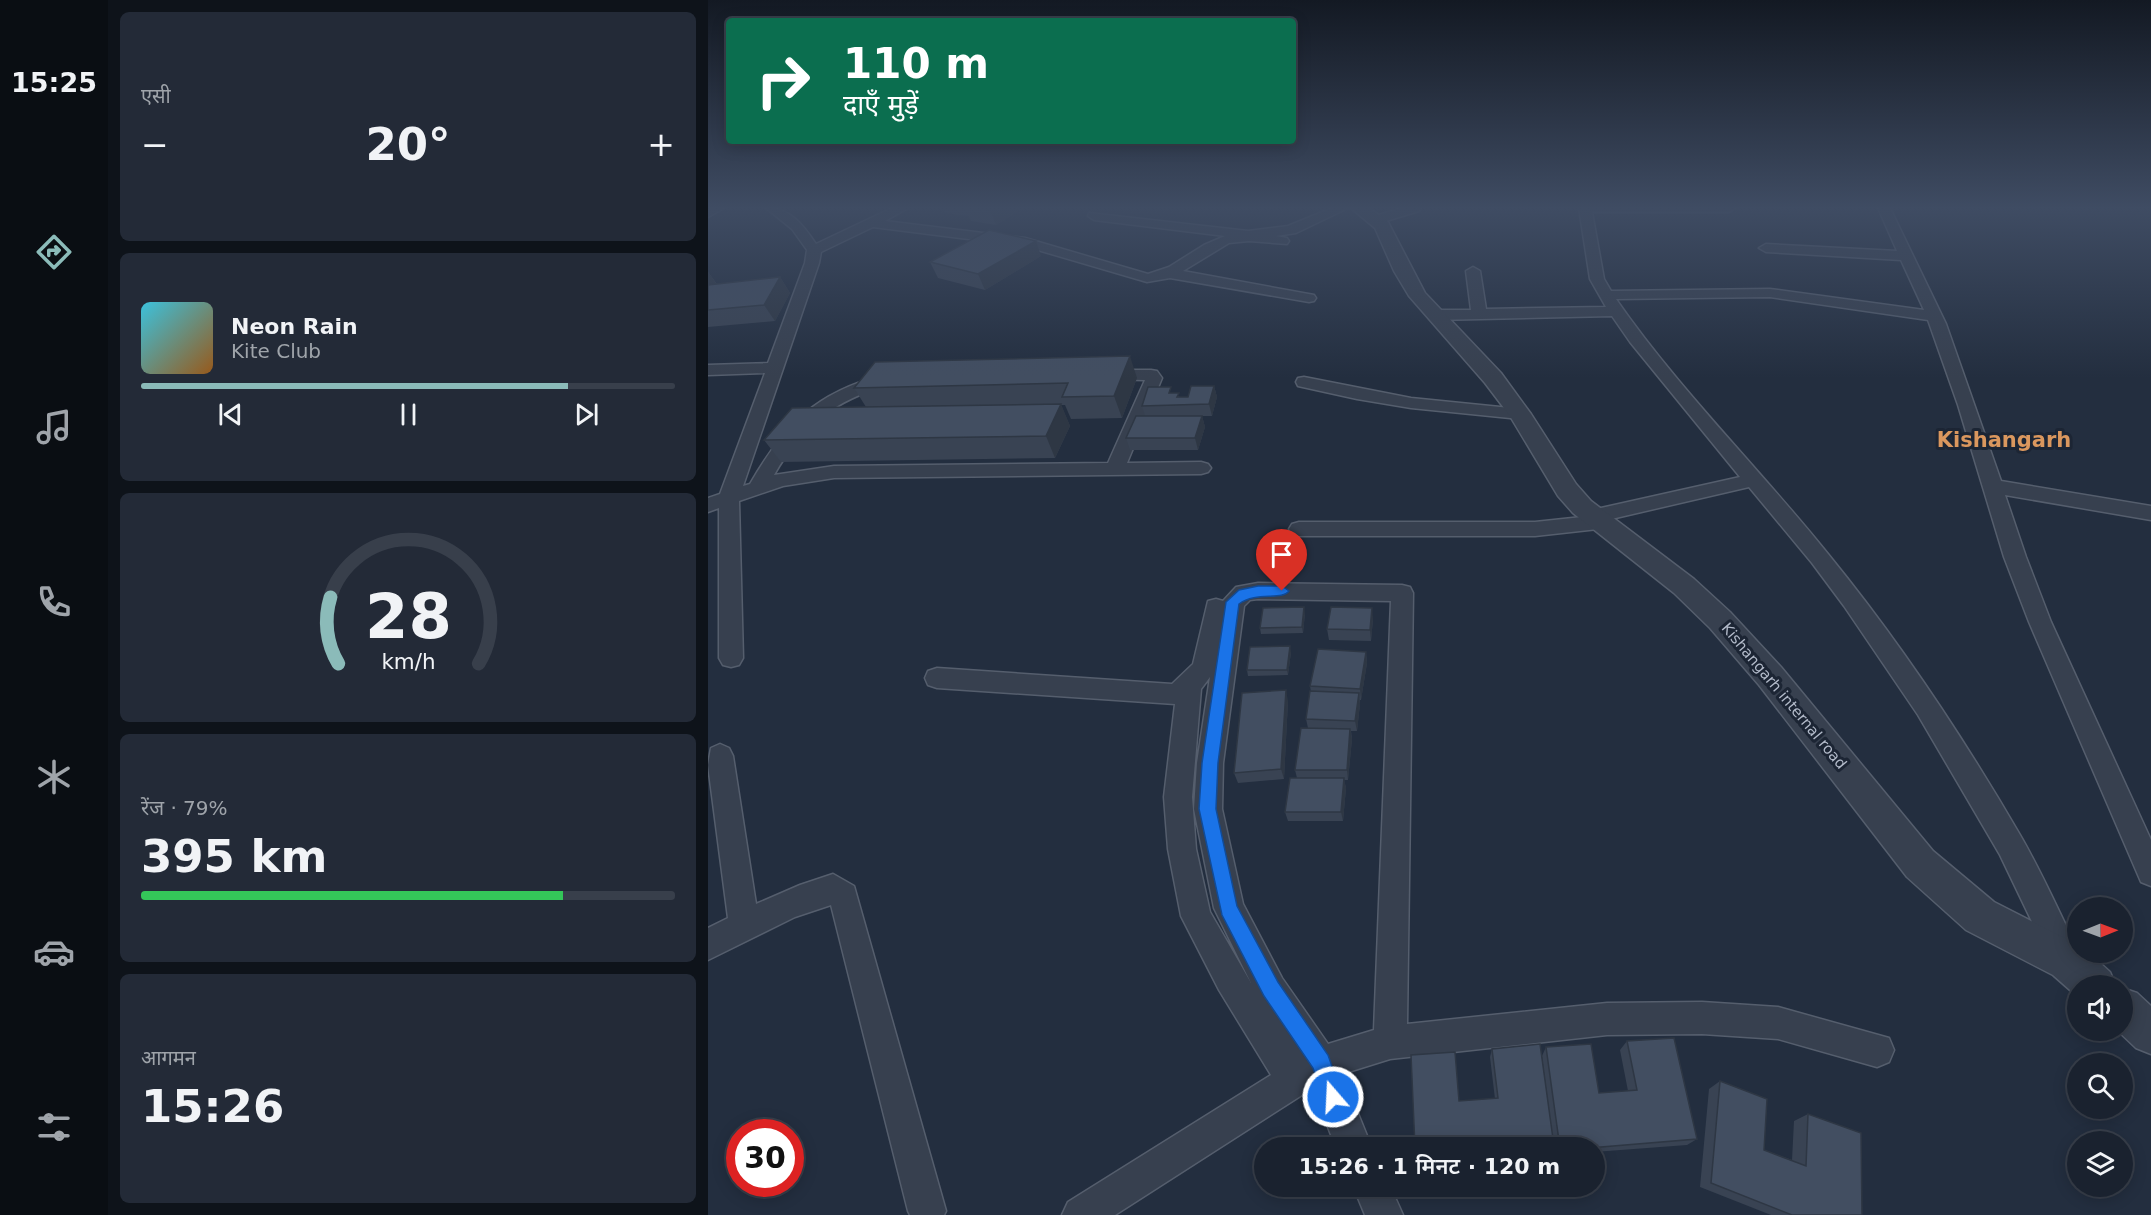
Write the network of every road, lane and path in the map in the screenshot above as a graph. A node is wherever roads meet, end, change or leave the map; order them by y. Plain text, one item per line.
1 (811, 265) edge
2 (1101, 265) edge
3 (1183, 265) edge
4 (1400, 265) edge
5 (1595, 265) edge
6 (1910, 265) edge
7 (1473, 271) dead end
8 (1168, 273) junction
9 (1309, 298) dead end
10 (1612, 303) junction
11 (1479, 314) junction
12 (1434, 315) junction
13 (1934, 316) junction
14 (774, 368) junction
15 (708, 370) edge
16 (1084, 375) edge
17 (898, 378) edge
18 (1304, 382) dead end
19 (1520, 414) junction
20 (1201, 468) dead end
21 (1115, 469) junction
22 (1754, 480) junction
23 (758, 486) junction
24 (1992, 486) junction
25 (729, 497) junction
26 (708, 505) edge
27 (2151, 513) edge
28 (1595, 519) junction
29 (1299, 529) dead end
30 (1216, 607) dead end
31 (730, 658) dead end
32 (937, 678) dead end
33 (1189, 687) junction
34 (720, 756) dead end
35 (2151, 873) edge
36 (744, 927) junction
37 (708, 945) edge
38 (2067, 961) joint
39 (2069, 963) edge
40 (2083, 975) edge
41 (2133, 1017) edge
42 (2151, 1033) edge
43 (1390, 1042) junction
44 (1877, 1050) dead end
45 (1307, 1071) junction
46 (1347, 1137) edge
47 (1376, 1197) edge
48 (927, 1211) dead end
49 (1081, 1215) edge
50 (1384, 1215) edge

1 - 14 street
2 - 8 street
3 - 8 street
4 - 12 street, Kishangarh internal road
5 - 10 street
6 - 13 street
7 - 11 street
8 - 9 street
10 - 11 street
10 - 13 street
10 - 22 street
11 - 12 street
12 - 19 street, Kishangarh internal road
13 - 24 street
14 - 15 street
14 - 25 street
16 - 21 street
17 - 23 street
18 - 19 street
19 - 28 street, Kishangarh internal road
20 - 21 street
21 - 23 street
22 - 28 street
22 - 38 street
23 - 25 street
24 - 27 street
24 - 35 street
25 - 26 street
25 - 31 street
28 - 29 street
28 - 38 street, Kishangarh internal road
30 - 33 street
32 - 33 street
33 - 45 street
34 - 36 street
36 - 37 street
36 - 48 street
39 - 40 street, Kishangarh internal road
41 - 42 street
43 - 44 street
43 - 45 street
43 - 45 street
45 - 46 street
45 - 49 street
47 - 50 street

